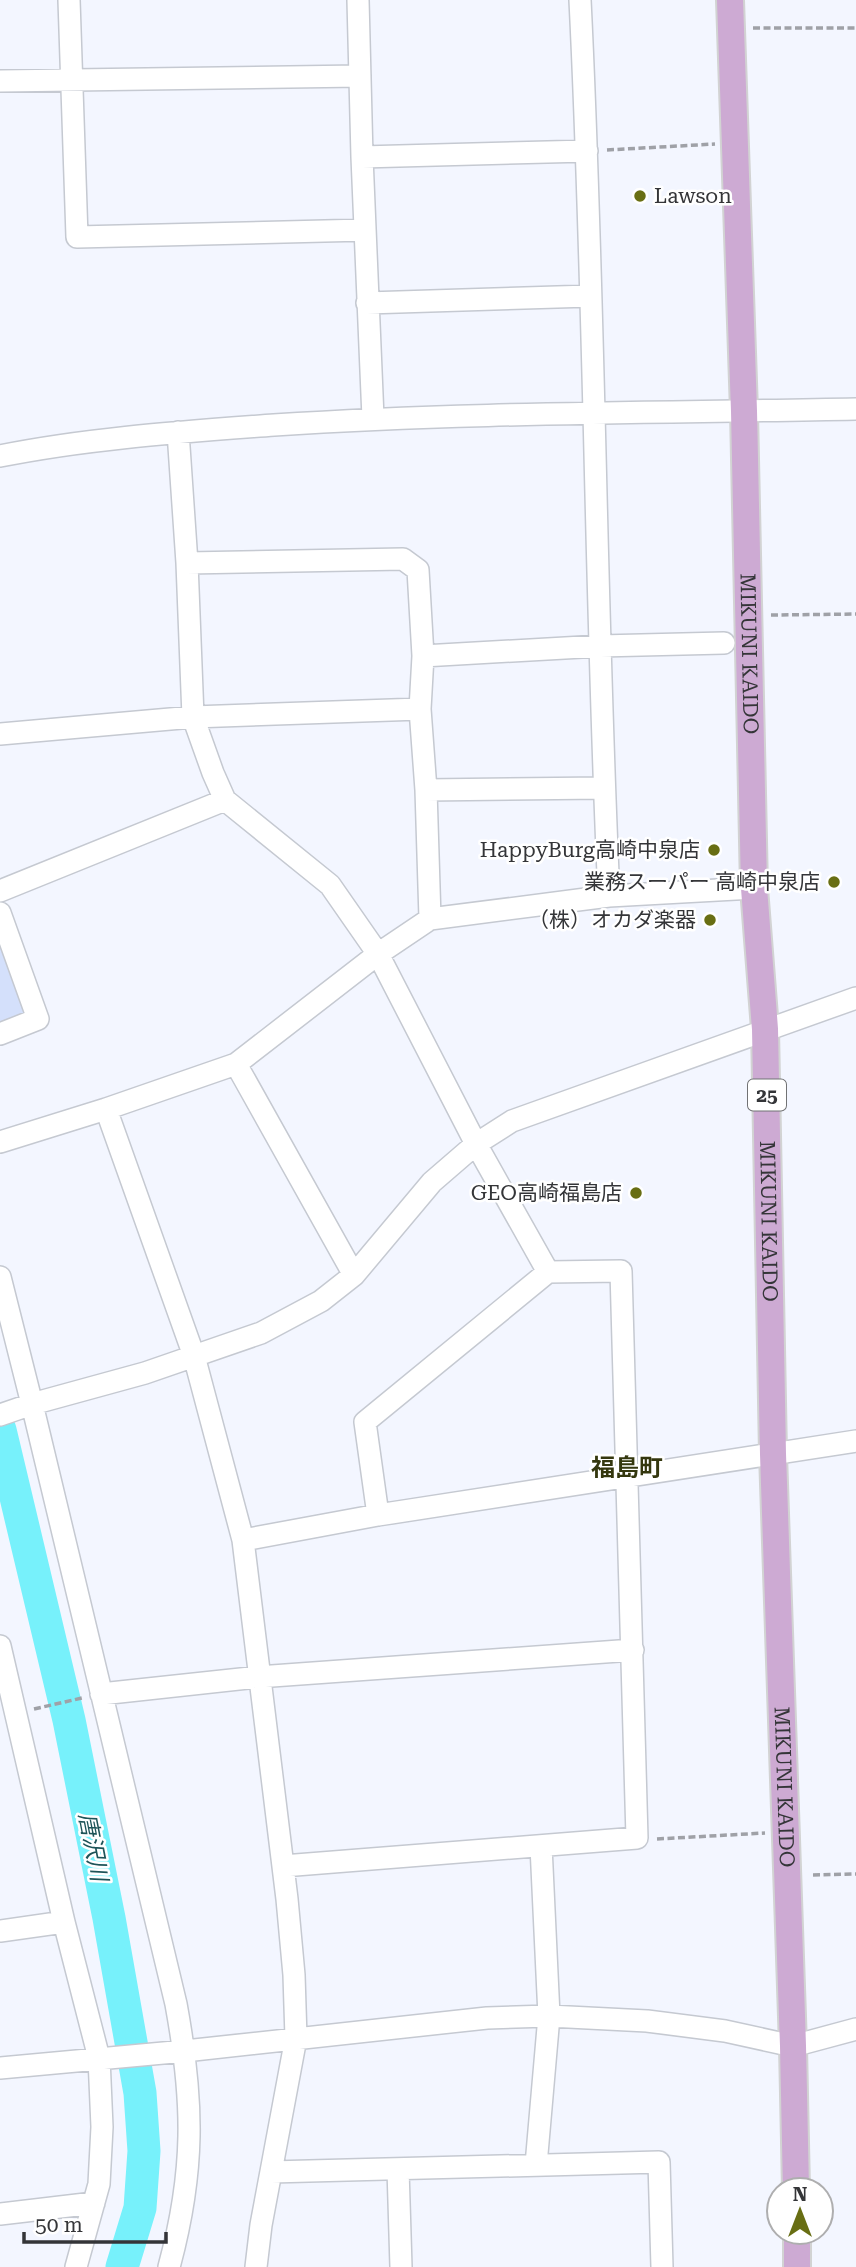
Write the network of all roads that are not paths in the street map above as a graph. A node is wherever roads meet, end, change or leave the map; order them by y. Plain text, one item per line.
1 (69, 0) edge
2 (358, 0) edge
3 (580, 0) edge
4 (730, 0) edge
5 (360, 76) junction
6 (71, 80) junction
7 (0, 81) edge
8 (587, 151) junction
9 (362, 157) junction
10 (365, 229) junction
11 (590, 296) junction
12 (367, 303) junction
13 (856, 409) edge
14 (744, 411) junction
15 (595, 414) junction
16 (373, 418) junction
17 (178, 432) junction
18 (0, 456) edge
19 (187, 563) junction
20 (724, 643) dead end
21 (600, 646) junction
22 (423, 656) junction
23 (420, 709) junction
24 (193, 717) junction
25 (0, 734) edge
26 (604, 788) junction
27 (426, 790) junction
28 (225, 800) junction
29 (754, 888) junction
30 (0, 891) edge
31 (609, 896) junction
32 (0, 913) edge
33 (429, 919) junction
34 (378, 954) junction
35 (856, 998) edge
36 (765, 1030) junction
37 (0, 1034) edge
38 (236, 1064) junction
39 (106, 1109) junction
40 (0, 1142) edge
41 (476, 1144) junction
42 (548, 1272) junction
43 (354, 1275) junction
44 (0, 1277) edge
45 (194, 1356) junction
46 (30, 1405) junction
47 (0, 1415) edge
48 (856, 1441) edge
49 (773, 1454) junction
50 (627, 1477) junction
51 (378, 1514) junction
52 (243, 1540) junction
53 (0, 1646) edge
54 (633, 1650) junction
55 (258, 1677) junction
56 (94, 1696) junction
57 (541, 1846) junction
58 (283, 1866) junction
59 (64, 1922) junction
60 (0, 1931) edge
61 (549, 2017) junction
62 (856, 2029) edge
63 (296, 2038) junction
64 (793, 2046) junction
65 (178, 2052) junction
66 (105, 2058) junction
67 (0, 2068) edge
68 (536, 2165) junction
69 (398, 2169) junction
70 (271, 2172) junction
71 (796, 2176) edge
72 (94, 2203) junction
73 (0, 2214) edge
74 (797, 2246) edge
75 (76, 2267) edge
76 (169, 2267) edge
77 (256, 2267) edge
78 (401, 2267) edge
79 (662, 2267) edge
80 (797, 2267) edge

1 - 6 street
2 - 5 street
3 - 8 street
4 - 14 main road, MIKUNI KAIDO / 25
5 - 6 street
5 - 9 street
6 - 7 street
6 - 10 street
8 - 9 street
8 - 11 street
9 - 10 street
10 - 12 street
11 - 12 street
11 - 15 street
12 - 16 street
13 - 14 street
14 - 15 street
14 - 29 main road, MIKUNI KAIDO / 25
15 - 16 street
15 - 21 street
16 - 17 street
17 - 18 street
17 - 19 street
19 - 22 street
19 - 24 street
20 - 21 street
21 - 22 street
21 - 26 street
22 - 23 street
23 - 24 street
23 - 27 street
24 - 25 street
24 - 28 street
26 - 27 street
26 - 31 street
27 - 33 street
28 - 30 street
28 - 34 street
29 - 31 street
29 - 36 main road, MIKUNI KAIDO / 25
31 - 33 street
32 - 37 street
33 - 34 street
34 - 38 street
34 - 41 street
35 - 36 street
36 - 41 street
36 - 49 main road, MIKUNI KAIDO / 25
38 - 39 street
38 - 43 street
39 - 40 street
39 - 45 street
41 - 42 street
41 - 43 street
42 - 50 street
42 - 51 street
43 - 45 street
44 - 46 street
45 - 46 street
45 - 52 street
46 - 47 street
46 - 56 street
48 - 49 street
49 - 50 street
49 - 64 main road, MIKUNI KAIDO / 25
50 - 51 street
50 - 54 street
51 - 52 street
52 - 55 street
53 - 59 street
54 - 55 street
54 - 57 street
55 - 56 street
55 - 58 street
56 - 65 street
57 - 58 street
57 - 61 street
58 - 63 street
59 - 60 street
59 - 66 street
61 - 63 street
61 - 64 street
61 - 68 street
62 - 64 street
63 - 65 street
63 - 70 street
64 - 71 main road, MIKUNI KAIDO / 25
65 - 66 street
65 - 76 street
66 - 67 street
66 - 72 street
68 - 69 street
68 - 79 street
69 - 70 street
69 - 78 street
70 - 77 street
72 - 73 street
72 - 75 street
74 - 80 main road

